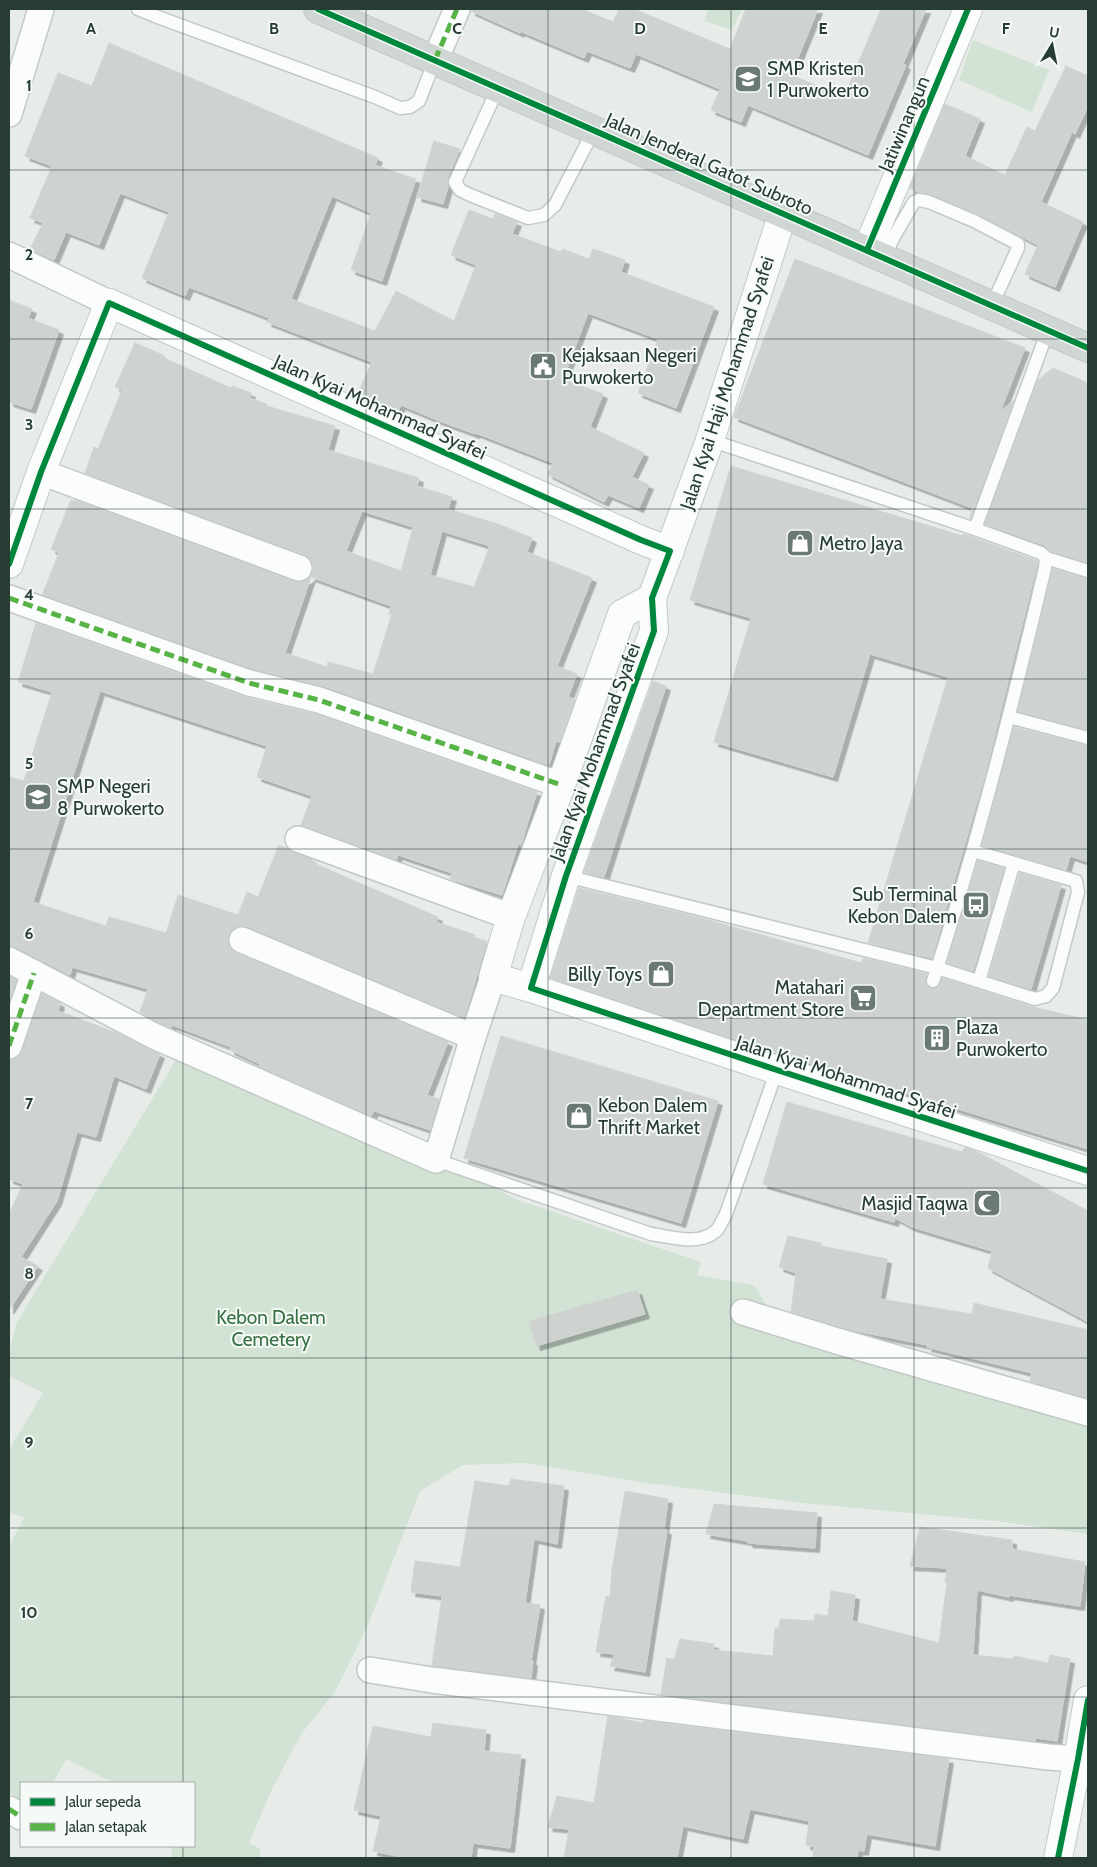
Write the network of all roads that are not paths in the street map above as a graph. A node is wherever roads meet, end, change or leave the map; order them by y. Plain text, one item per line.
1 (41, 9) edge
2 (138, 9) edge
3 (318, 9) edge
4 (457, 9) edge
5 (968, 9) edge
6 (435, 60) junction
7 (498, 88) junction
8 (9, 114) edge
9 (594, 130) junction
10 (783, 213) junction
11 (876, 254) junction
12 (9, 255) edge
13 (109, 303) junction
14 (992, 305) junction
15 (1048, 330) junction
16 (1088, 348) edge
17 (710, 440) junction
18 (41, 472) junction
19 (975, 529) junction
20 (14, 530) edge
21 (670, 552) junction
22 (1046, 558) junction
23 (9, 564) edge
24 (299, 568) dead end
25 (1088, 571) edge
26 (9, 598) edge
27 (652, 598) junction
28 (1009, 717) junction
29 (1088, 738) edge
30 (561, 785) junction
31 (298, 839) dead end
32 (973, 851) junction
33 (1014, 863) junction
34 (566, 876) junction
35 (511, 917) junction
36 (242, 940) dead end
37 (9, 960) edge
38 (937, 968) junction
39 (34, 973) junction
40 (493, 977) junction
41 (933, 981) dead end
42 (979, 981) junction
43 (532, 988) junction
44 (473, 1037) junction
45 (9, 1046) edge
46 (776, 1070) junction
47 (436, 1160) junction
48 (1088, 1171) edge
49 (743, 1312) dead end
50 (1088, 1413) edge
51 (370, 1670) dead end
52 (1088, 1700) edge
53 (1078, 1759) junction
54 (9, 1809) edge
55 (20, 1816) edge
56 (1058, 1858) edge

1 - 8 street
2 - 6 lane
3 - 6 main road, Jalan Jenderal Gatot Subroto
4 - 6 street
5 - 11 street, Jatiwinangun
6 - 7 main road, Jalan Jenderal Gatot Subroto
7 - 9 main road, Jalan Jenderal Gatot Subroto
7 - 9 lane
9 - 10 main road, Jalan Jenderal Gatot Subroto
10 - 11 main road, Jalan Jenderal Gatot Subroto
10 - 17 street, Jalan Kyai Haji Mohammad Syafei
11 - 14 main road, Jalan Jenderal Gatot Subroto
11 - 14 lane
12 - 13 street
13 - 18 street
13 - 21 street, Jalan Kyai Mohammad Syafei
14 - 15 main road, Jalan Jenderal Gatot Subroto
15 - 16 main road, Jalan Jenderal Gatot Subroto
15 - 19 lane
17 - 19 lane
17 - 21 street, Jalan Kyai Haji Mohammad Syafei
18 - 20 street
18 - 24 street
19 - 22 lane
20 - 23 street
21 - 27 street, Jalan Kyai Mohammad Syafei
22 - 25 lane
22 - 28 lane
26 - 30 street
27 - 30 street
27 - 34 street, Jalan Kyai Mohammad Syafei
28 - 29 lane
28 - 32 lane
30 - 35 street
31 - 35 street
32 - 33 lane
32 - 38 lane
33 - 42 lane
33 - 42 lane
34 - 38 lane
34 - 43 street, Jalan Kyai Mohammad Syafei
35 - 40 street
36 - 44 street
37 - 39 street
38 - 41 lane
38 - 42 lane
39 - 45 street
39 - 47 street
40 - 43 street
40 - 44 street
43 - 46 street, Jalan Kyai Mohammad Syafei
44 - 47 street
46 - 47 lane
46 - 48 street, Jalan Kyai Mohammad Syafei
49 - 50 street
51 - 53 street
52 - 53 street
53 - 56 street
54 - 55 street

